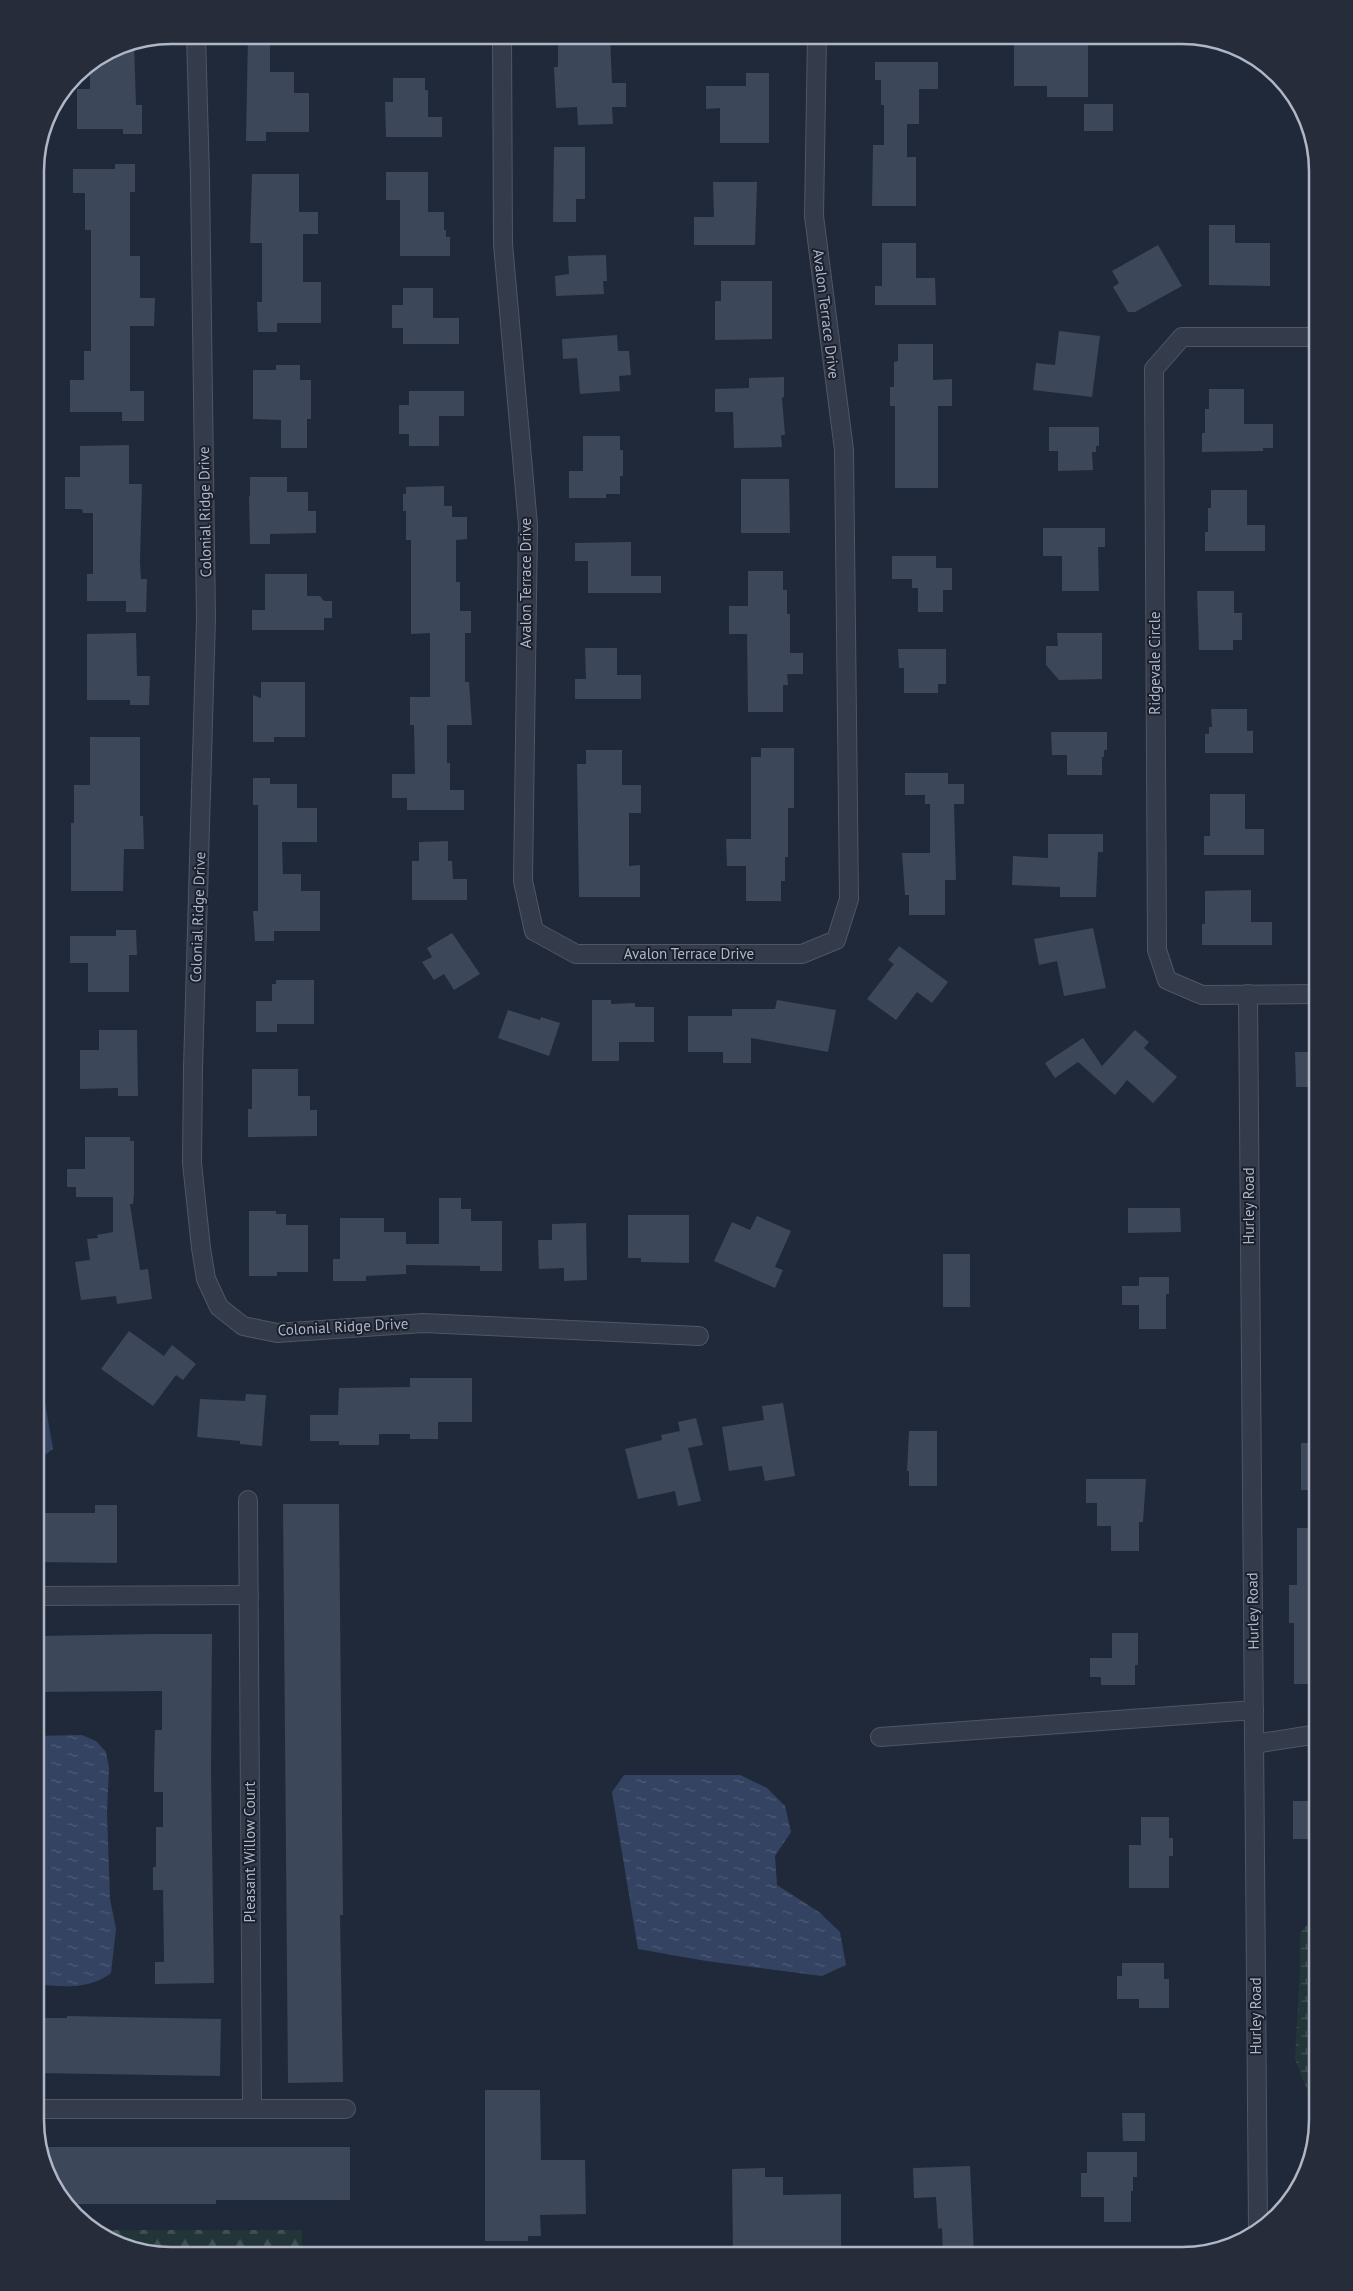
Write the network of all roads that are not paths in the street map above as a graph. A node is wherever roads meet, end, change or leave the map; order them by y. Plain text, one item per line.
1 (196, 44) edge
2 (502, 44) edge
3 (818, 44) edge
4 (1309, 337) edge
5 (1248, 994) junction
6 (1309, 994) edge
7 (699, 1336) dead end
8 (248, 1500) dead end
9 (249, 1595) junction
10 (44, 1596) edge
11 (1254, 1710) junction
12 (1309, 1735) edge
13 (880, 1737) dead end
14 (1254, 1744) junction
15 (346, 2108) dead end
16 (44, 2109) edge
17 (252, 2109) junction
18 (1258, 2222) edge

1 - 7 street, Colonial Ridge Drive
2 - 3 street, Avalon Terrace Drive
4 - 5 street, Ridgevale Circle
5 - 6 street, Ridgevale Circle
5 - 11 street, Hurley Road
8 - 9 street, Pleasant Willow Court
9 - 10 street
9 - 17 street, Pleasant Willow Court
11 - 13 street
11 - 14 street, Hurley Road
12 - 14 street
14 - 18 street, Hurley Road
15 - 17 street
16 - 17 street

